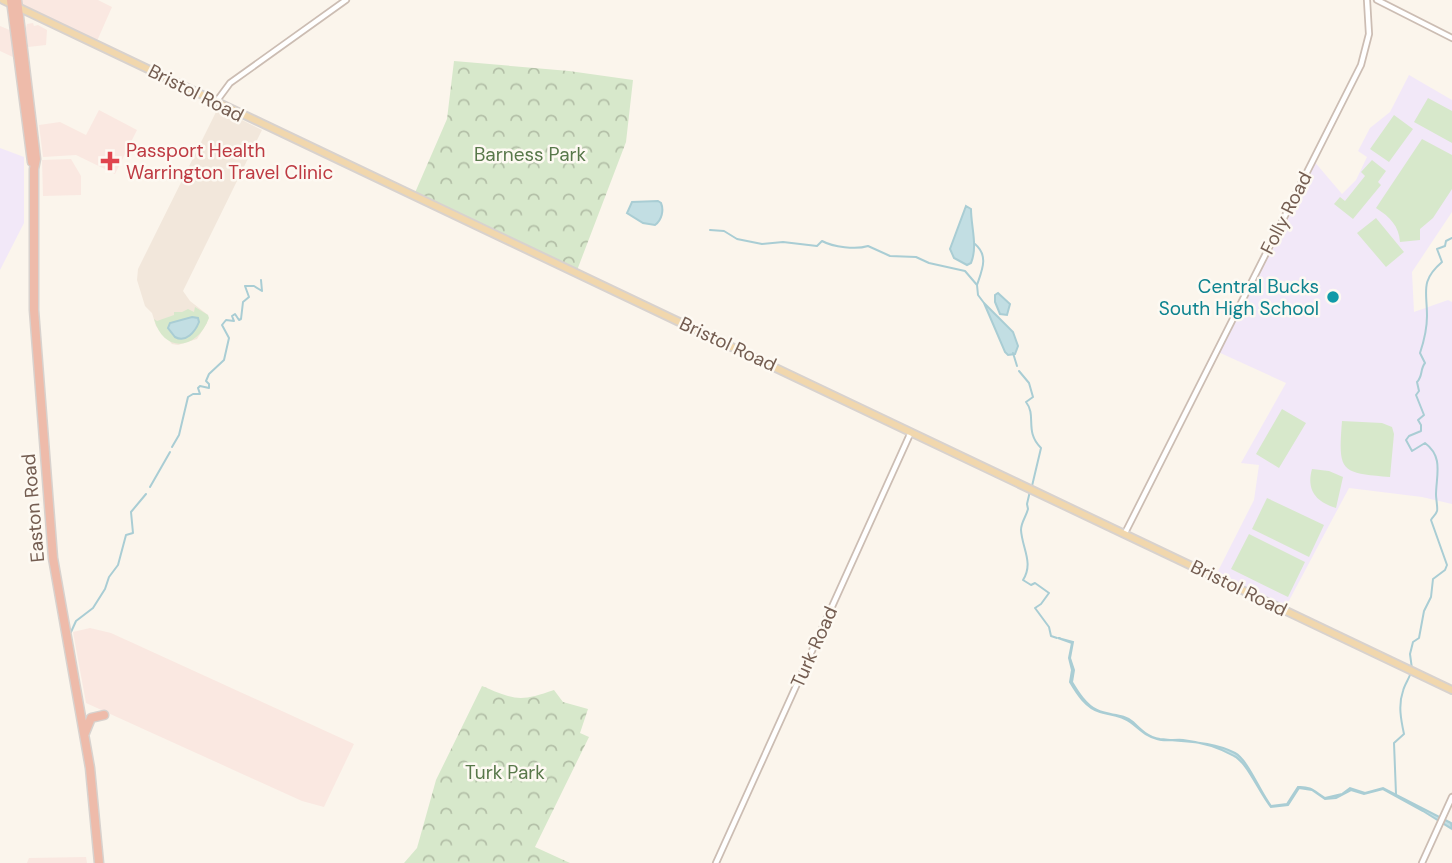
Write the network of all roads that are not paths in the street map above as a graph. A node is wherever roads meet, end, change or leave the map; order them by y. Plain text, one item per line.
1 (346, 0) edge
2 (1367, 0) edge
3 (1377, 0) edge
4 (12, 2) edge
5 (1368, 7) junction
6 (1452, 38) edge
7 (216, 102) junction
8 (911, 431) junction
9 (1125, 533) junction
10 (1452, 690) edge
11 (104, 715) dead end
12 (85, 736) junction
13 (1452, 797) edge
14 (97, 863) edge
15 (716, 863) edge
16 (1422, 863) edge

1 - 7 street
2 - 5 street, Folly Road
3 - 5 street
3 - 6 street
4 - 7 main road, Bristol Road
4 - 12 highway, Easton Road
5 - 9 street, Folly Road
7 - 8 main road, Bristol Road
8 - 9 main road, Bristol Road
8 - 15 street, Turk Road
9 - 10 main road, Bristol Road
11 - 12 highway
12 - 14 highway, Easton Road
13 - 16 street

